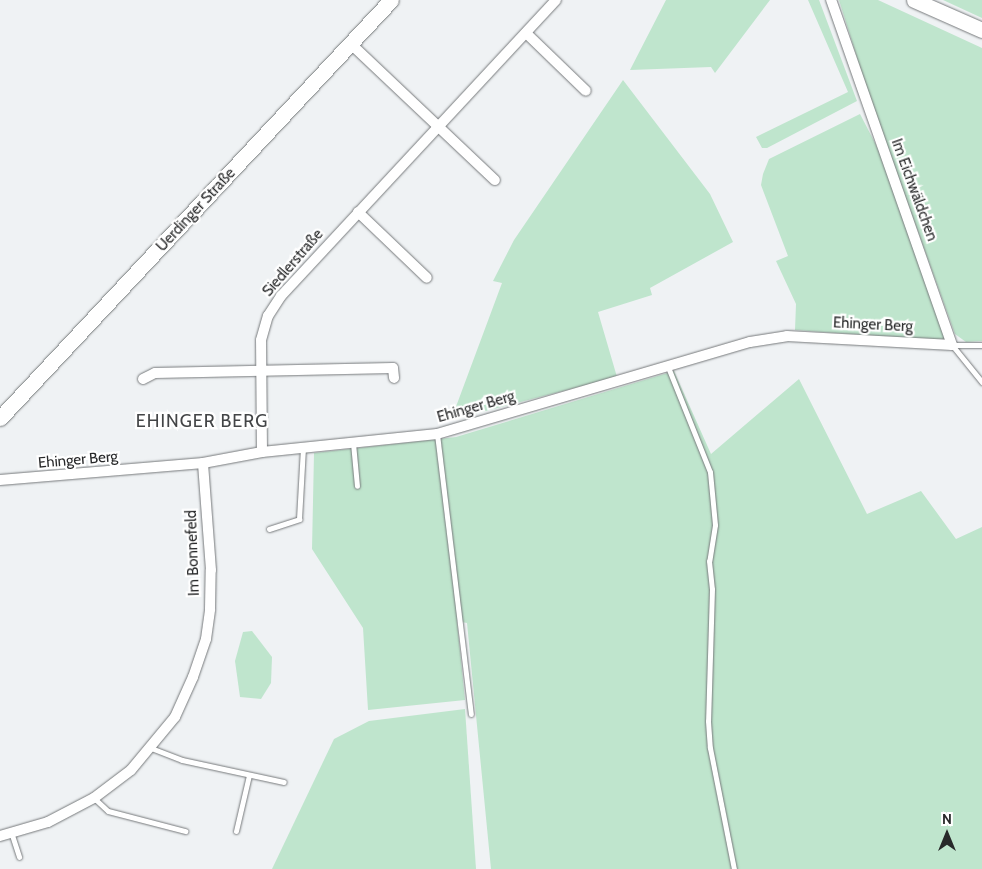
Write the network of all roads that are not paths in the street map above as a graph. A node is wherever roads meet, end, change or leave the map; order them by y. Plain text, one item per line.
1 (391, 0) edge
2 (556, 0) edge
3 (831, 0) edge
4 (914, 0) edge
5 (982, 30) edge
6 (526, 33) junction
7 (351, 44) junction
8 (586, 91) dead end
9 (440, 125) junction
10 (495, 180) dead end
11 (358, 212) junction
12 (427, 278) dead end
13 (952, 345) junction
14 (982, 345) edge
15 (667, 366) junction
16 (261, 371) junction
17 (394, 378) dead end
18 (143, 379) dead end
19 (982, 382) edge
20 (0, 418) edge
21 (437, 434) junction
22 (353, 443) junction
23 (302, 448) junction
24 (262, 452) junction
25 (203, 463) junction
26 (0, 480) edge
27 (357, 486) dead end
28 (269, 529) dead end
29 (471, 714) dead end
30 (151, 748) junction
31 (249, 775) junction
32 (284, 782) dead end
33 (94, 798) junction
34 (185, 831) dead end
35 (236, 831) dead end
36 (12, 835) junction
37 (0, 836) edge
38 (19, 857) dead end
39 (734, 869) edge

1 - 7 main road, Uerdinger Straße
2 - 6 street, Siedlerstraße
3 - 13 street, Im Eichwäldchen
4 - 5 main road
6 - 8 street
6 - 9 street, Siedlerstraße
7 - 9 street
7 - 20 main road, Uerdinger Straße
9 - 10 street
9 - 11 street, Siedlerstraße
11 - 12 street
11 - 16 street, Siedlerstraße
13 - 14 lane
13 - 15 street, Ehinger Berg
13 - 19 lane, Im Eichwäldchen
15 - 21 street, Ehinger Berg
15 - 39 lane
16 - 17 street
16 - 18 street
16 - 24 street, Siedlerstraße
21 - 22 street, Ehinger Berg
21 - 29 lane
22 - 23 street, Ehinger Berg
22 - 27 lane
23 - 24 street, Ehinger Berg
23 - 28 lane
24 - 25 street, Ehinger Berg
25 - 26 street, Ehinger Berg
25 - 30 street, Im Bonnefeld
30 - 31 lane
30 - 33 street, Im Bonnefeld
31 - 32 lane
31 - 35 lane
33 - 34 lane
33 - 36 street, Im Bonnefeld
36 - 37 street, Im Bonnefeld
36 - 38 lane

